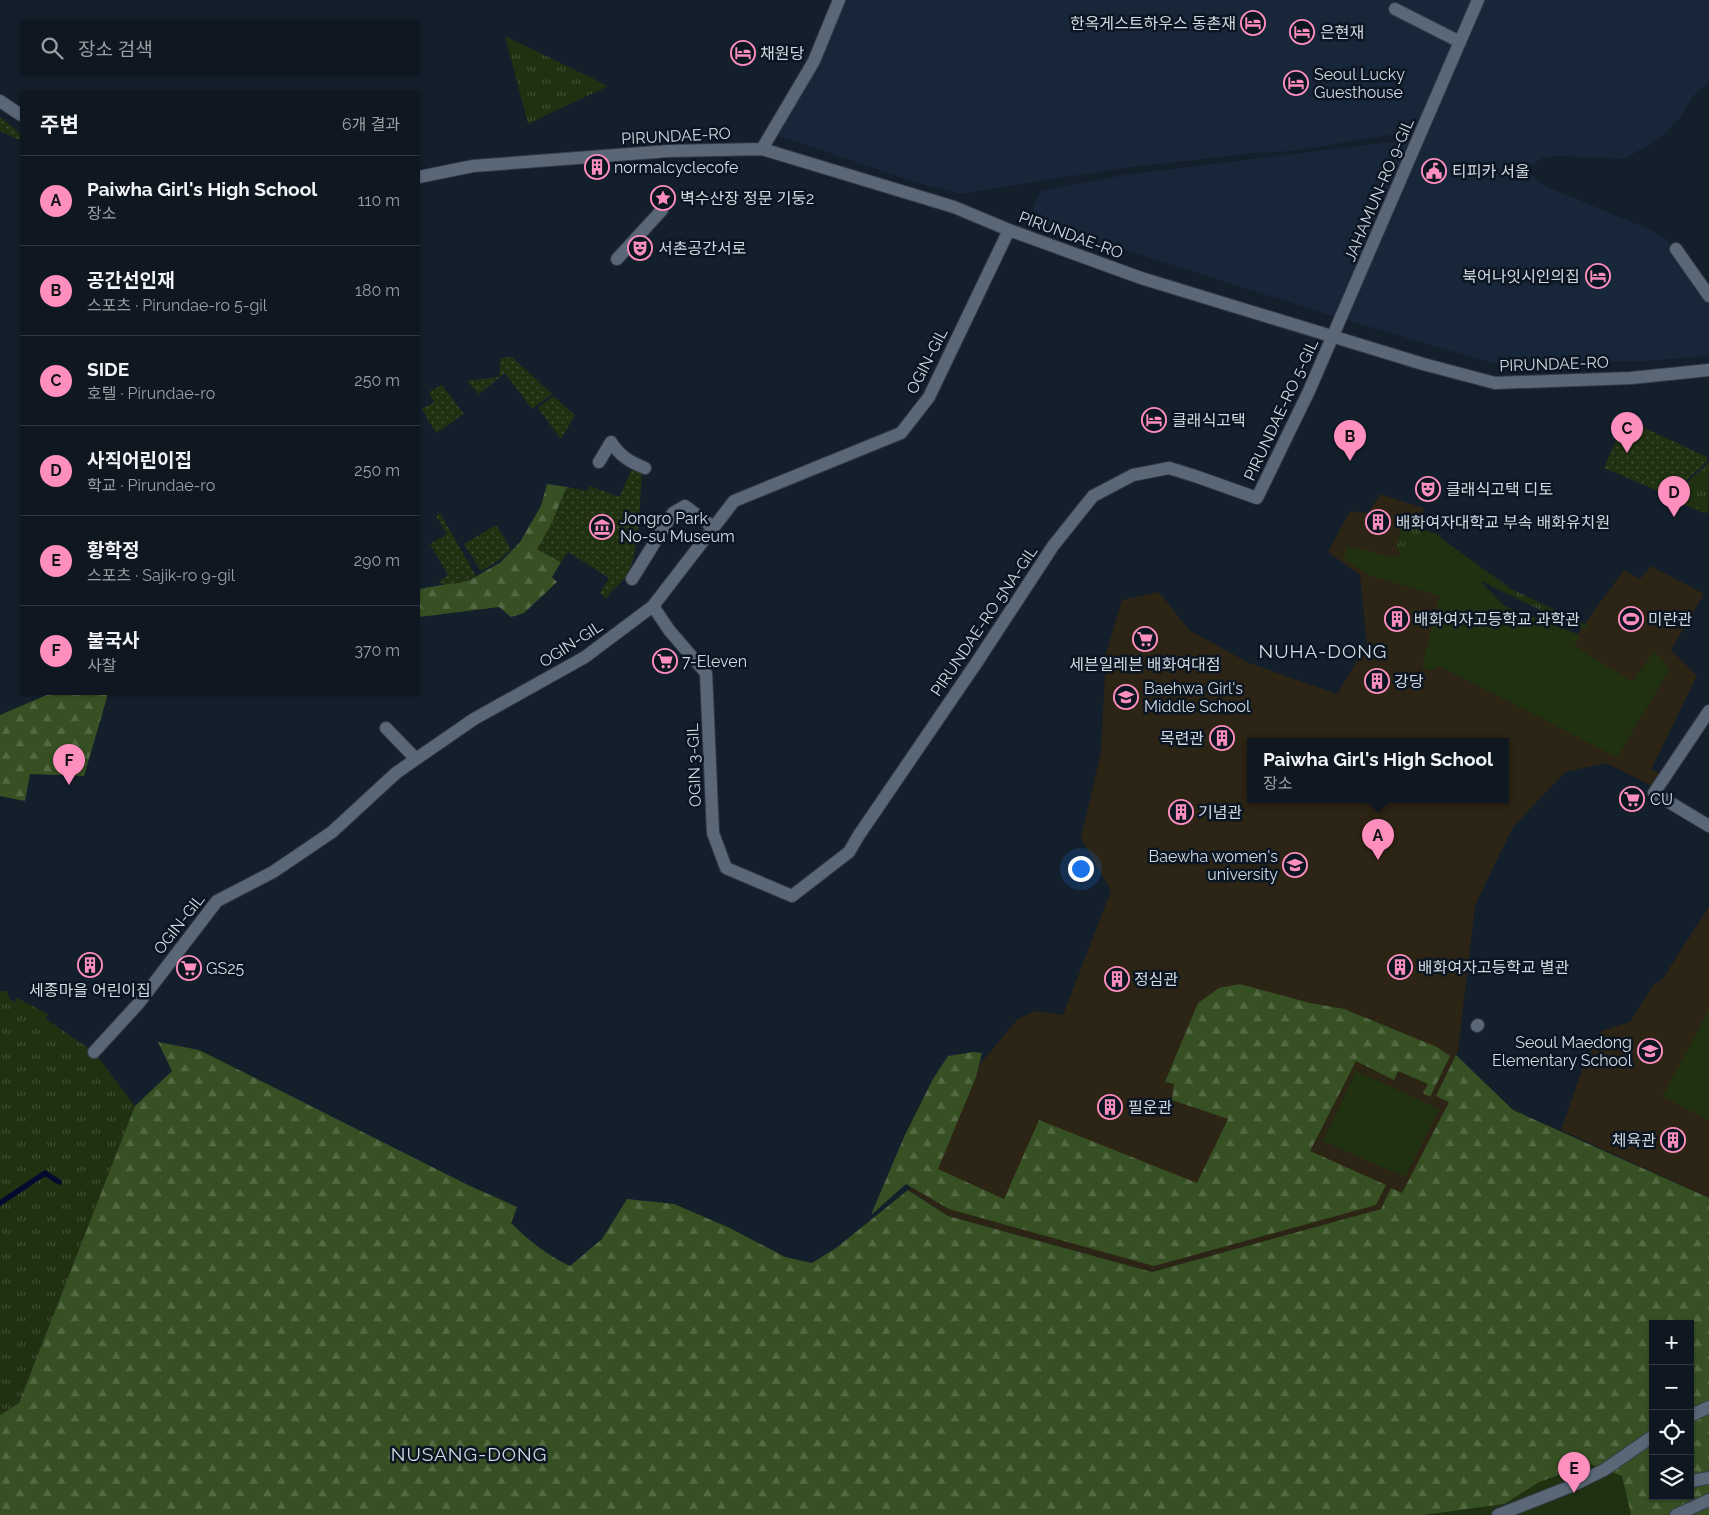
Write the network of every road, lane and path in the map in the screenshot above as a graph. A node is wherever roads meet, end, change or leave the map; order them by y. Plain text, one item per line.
1 (838, 0) edge
2 (1478, 0) edge
3 (1395, 9) dead end
4 (1460, 42) junction
5 (0, 101) edge
6 (20, 114) edge
7 (762, 149) junction
8 (420, 177) edge
9 (662, 210) dead end
10 (1009, 230) junction
11 (1676, 249) dead end
12 (617, 259) dead end
13 (1709, 296) edge
14 (1333, 337) junction
15 (1709, 370) edge
16 (599, 462) dead end
17 (645, 468) dead end
18 (1258, 498) joint
19 (713, 527) junction
20 (632, 579) dead end
21 (653, 606) junction
22 (1709, 711) edge
23 (386, 728) dead end
24 (416, 759) junction
25 (1709, 826) edge
26 (792, 896) joint
27 (94, 1052) dead end
28 (1709, 1407) edge
29 (1694, 1414) edge
30 (1649, 1439) edge
31 (1709, 1478) edge
32 (1694, 1481) edge
33 (1709, 1500) edge
34 (1498, 1515) edge
35 (1676, 1515) edge

1 - 7 street
2 - 4 street, JAHAMUN-RO 9-GIL
3 - 4 street
4 - 14 street, JAHAMUN-RO 9-GIL
5 - 6 street
7 - 8 street, PIRUNDAE-RO
7 - 10 street, PIRUNDAE-RO
9 - 12 street
10 - 14 street, PIRUNDAE-RO
10 - 19 street, OGIN-GIL
11 - 13 street
14 - 15 street, PIRUNDAE-RO
14 - 18 street, PIRUNDAE-RO 5-GIL
16 - 17 street
18 - 26 street, PIRUNDAE-RO 5NA-GIL
19 - 20 street
19 - 21 street, OGIN-GIL
21 - 24 street, OGIN-GIL
21 - 26 street, OGIN 3-GIL
22 - 25 street
23 - 24 street
24 - 27 street, OGIN-GIL
28 - 29 street
30 - 34 street
31 - 32 street
33 - 35 street

